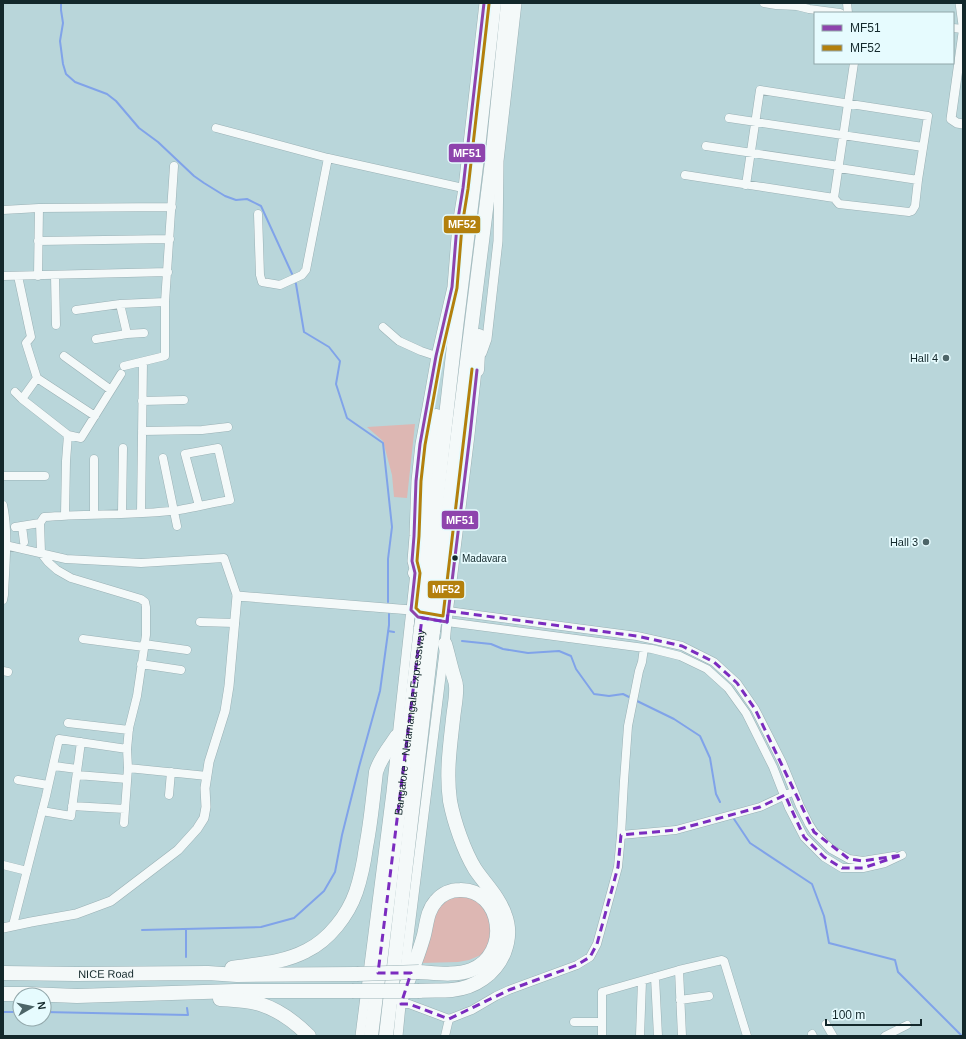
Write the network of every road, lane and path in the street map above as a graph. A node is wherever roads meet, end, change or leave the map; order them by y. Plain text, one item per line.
1 (484, 3) edge
2 (494, 3) edge
3 (508, 3) edge
4 (517, 3) edge
5 (767, 3) edge
6 (960, 3) edge
7 (797, 5) edge
8 (826, 7) edge
9 (838, 12) edge
10 (963, 25) edge
11 (963, 33) edge
12 (854, 64) edge
13 (848, 103) junction
14 (729, 118) dead end
15 (755, 122) junction
16 (963, 124) edge
17 (216, 128) dead end
18 (844, 135) junction
19 (706, 146) dead end
20 (923, 148) junction
21 (750, 153) junction
22 (328, 158) junction
23 (492, 161) junction
24 (174, 166) dead end
25 (839, 167) junction
26 (685, 176) dead end
27 (918, 180) junction
28 (746, 185) junction
29 (463, 188) junction
30 (834, 198) junction
31 (172, 206) junction
32 (39, 208) junction
33 (3, 210) edge
34 (258, 214) dead end
35 (170, 239) junction
36 (38, 241) junction
37 (168, 272) junction
38 (55, 275) junction
39 (3, 276) edge
40 (18, 276) junction
41 (38, 276) junction
42 (165, 302) junction
43 (120, 304) junction
44 (76, 310) dead end
45 (56, 325) dead end
46 (383, 327) dead end
47 (456, 328) junction
48 (144, 333) dead end
49 (127, 334) junction
50 (96, 339) dead end
51 (64, 356) dead end
52 (436, 356) junction
53 (143, 362) junction
54 (477, 370) junction
55 (37, 378) junction
56 (111, 390) junction
57 (15, 392) dead end
58 (22, 399) junction
59 (184, 400) dead end
60 (142, 401) junction
61 (95, 416) junction
62 (228, 427) dead end
63 (142, 431) junction
64 (68, 435) junction
65 (123, 448) dead end
66 (163, 458) dead end
67 (94, 459) dead end
68 (3, 476) edge
69 (45, 476) dead end
70 (3, 505) edge
71 (199, 506) junction
72 (174, 510) junction
73 (122, 513) junction
74 (141, 513) junction
75 (94, 514) junction
76 (65, 515) junction
77 (40, 522) junction
78 (177, 526) dead end
79 (24, 542) dead end
80 (6, 545) junction
81 (41, 553) junction
82 (415, 573) junction
83 (238, 596) junction
84 (3, 600) edge
85 (431, 602) junction
86 (411, 610) junction
87 (448, 611) junction
88 (200, 622) dead end
89 (447, 622) junction
90 (235, 624) junction
91 (427, 630) junction
92 (83, 639) dead end
93 (445, 644) junction
94 (144, 645) junction
95 (644, 648) junction
96 (187, 650) dead end
97 (142, 664) junction
98 (181, 670) dead end
99 (68, 723) dead end
100 (129, 730) junction
101 (397, 736) junction
102 (81, 742) junction
103 (127, 749) junction
104 (54, 766) junction
105 (128, 768) junction
106 (77, 772) junction
107 (171, 772) junction
108 (207, 776) junction
109 (127, 779) junction
110 (18, 780) dead end
111 (48, 785) junction
112 (794, 792) junction
113 (169, 795) dead end
114 (785, 795) junction
115 (72, 806) junction
116 (125, 809) junction
117 (42, 811) junction
118 (124, 823) dead end
119 (621, 835) junction
120 (3, 865) edge
121 (27, 871) junction
122 (13, 926) junction
123 (3, 928) edge
124 (679, 970) junction
125 (3, 973) edge
126 (208, 973) junction
127 (655, 977) junction
128 (642, 981) junction
129 (190, 993) junction
130 (3, 994) edge
131 (709, 996) dead end
132 (680, 1000) junction
133 (401, 1001) junction
134 (449, 1019) junction
135 (574, 1022) dead end
136 (602, 1022) junction
137 (826, 1024) dead end
138 (907, 1025) dead end
139 (309, 1036) edge
140 (360, 1036) edge
141 (370, 1036) edge
142 (386, 1036) edge
143 (398, 1036) edge
144 (445, 1036) edge
145 (602, 1036) edge
146 (640, 1036) edge
147 (658, 1036) edge
148 (682, 1036) edge
149 (747, 1036) edge
150 (833, 1036) edge
151 (885, 1036) edge

1 - 29 street
2 - 47 highway, Bangalore - Nelamangala Expressway
3 - 23 highway, Bangalore - Nelamangala Expressway
4 - 54 street
5 - 7 street
6 - 10 street
7 - 8 street
8 - 9 street
11 - 16 street
12 - 13 street
13 - 15 street
13 - 18 street
13 - 20 street
14 - 15 street
15 - 18 street
15 - 21 street
17 - 22 street
18 - 20 street
18 - 25 street
19 - 21 street
20 - 27 street
21 - 25 street
21 - 28 street
22 - 29 street
22 - 34 street
23 - 54 highway
23 - 85 highway, Bangalore - Nelamangala Expressway
24 - 31 street
25 - 27 street
25 - 30 street
26 - 28 street
27 - 30 street
28 - 30 street
29 - 52 street
31 - 32 street
31 - 35 street
32 - 33 street
32 - 36 street
35 - 36 street
35 - 37 street
36 - 41 street
37 - 38 street
37 - 42 street
38 - 41 street
38 - 45 street
39 - 40 street
40 - 41 street
40 - 55 street
42 - 43 street
42 - 53 street
43 - 44 street
43 - 49 street
46 - 52 street
47 - 82 highway
47 - 85 highway, Bangalore - Nelamangala Expressway
48 - 49 street
49 - 50 street
51 - 56 street
52 - 82 street
53 - 56 street
53 - 60 street
54 - 87 street
55 - 58 street
55 - 61 street
56 - 61 street
57 - 58 street
58 - 64 street
59 - 60 street
60 - 63 street
61 - 64 street
62 - 63 street
63 - 74 street
64 - 76 street
65 - 73 street
66 - 72 street
67 - 75 street
68 - 69 street
70 - 80 street
71 - 71 street
71 - 72 street
72 - 74 street
72 - 78 street
73 - 74 street
73 - 75 street
75 - 76 street
76 - 77 street
77 - 79 street
77 - 81 street
80 - 81 street
80 - 84 street
81 - 83 street
81 - 94 street
82 - 86 street
83 - 86 street
83 - 90 street
85 - 91 highway, Bangalore - Nelamangala Expressway, bridge
86 - 87 street
86 - 89 street
86 - 101 street
87 - 89 street
87 - 112 street
88 - 90 street
89 - 93 street
89 - 95 street
90 - 108 street
91 - 141 highway, Bangalore - Nelamangala Expressway
91 - 142 highway, Bangalore - Nelamangala Expressway
92 - 94 street
93 - 129 highway, bridge
93 - 133 street
94 - 96 street
94 - 97 street
95 - 114 street
95 - 119 street
97 - 98 street
97 - 100 street
99 - 100 street
100 - 103 street
101 - 126 highway
101 - 140 street
102 - 103 street
102 - 104 street
102 - 106 street
103 - 105 street
104 - 106 street
104 - 111 street
105 - 107 street
105 - 109 street
106 - 109 street
106 - 115 street
107 - 108 street
107 - 113 street
108 - 122 street
109 - 116 street
110 - 111 street
111 - 117 street
112 - 114 street
112 - 114 street
114 - 119 street
115 - 116 street
115 - 117 street
116 - 118 street
117 - 121 street
119 - 134 street
120 - 121 street
121 - 122 street
122 - 123 street
124 - 127 street
124 - 132 street
124 - 149 street
125 - 126 highway, NICE Road
126 - 133 highway, bridge
127 - 128 street
127 - 147 street
128 - 136 street
128 - 146 street
129 - 130 highway, NICE Road
129 - 139 highway
131 - 132 street
132 - 148 street
133 - 134 street
133 - 143 street
134 - 144 street
135 - 136 street
136 - 145 street
137 - 150 street
138 - 151 street

